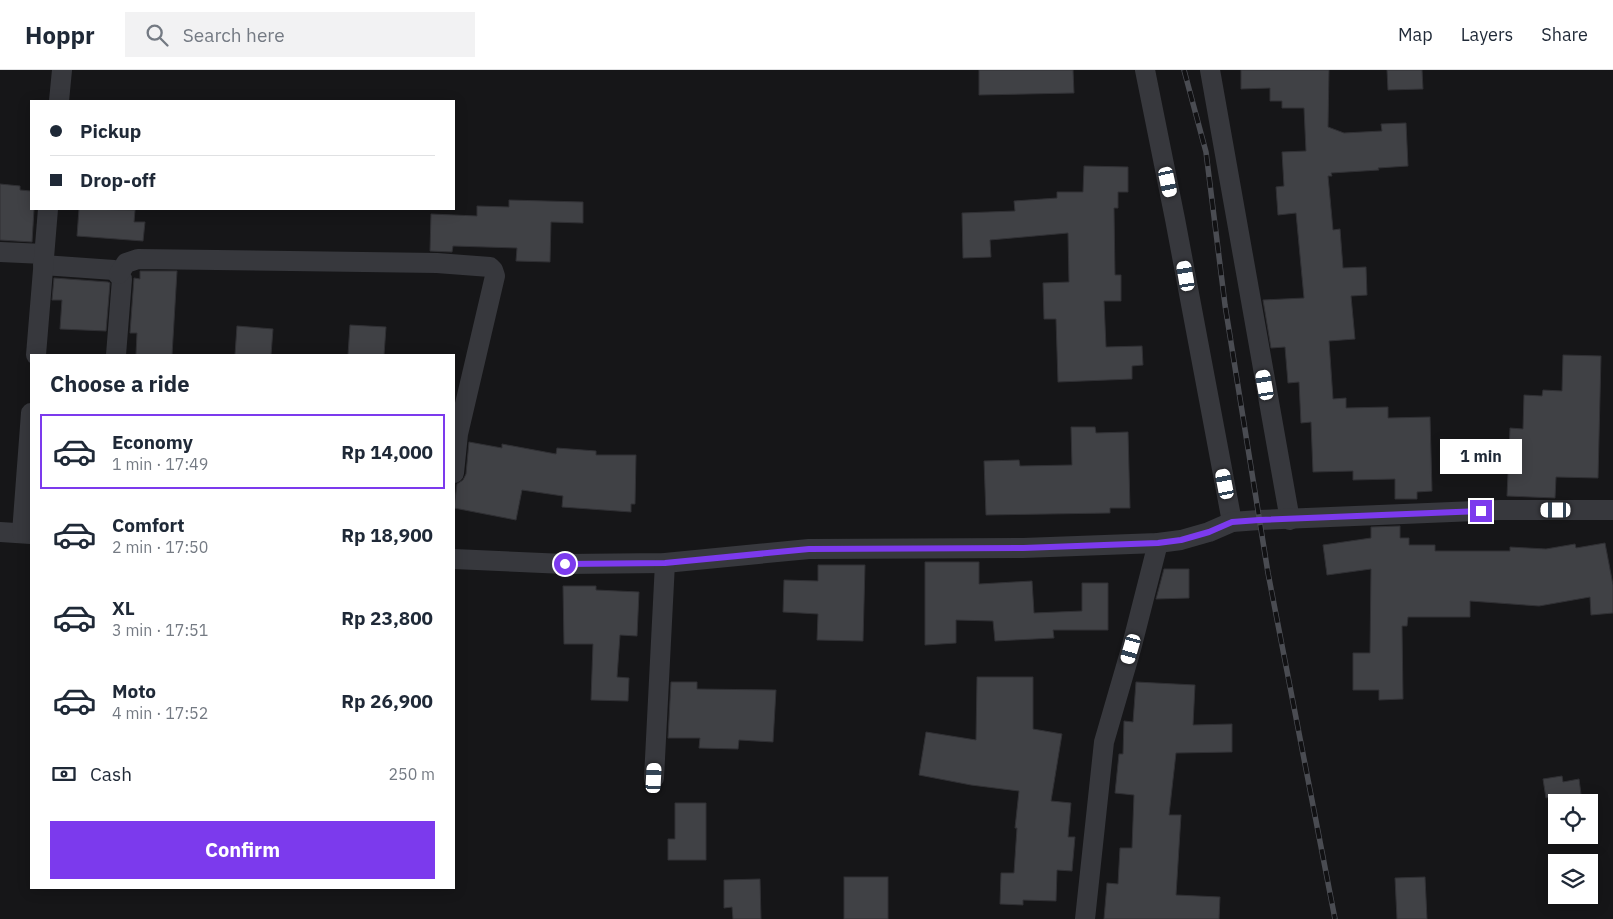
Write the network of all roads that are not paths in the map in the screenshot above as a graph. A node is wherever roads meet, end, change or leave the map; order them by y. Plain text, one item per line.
1 (62, 70) edge
2 (1145, 70) edge
3 (1210, 70) edge
4 (58, 100) edge
5 (48, 210) edge
6 (0, 252) edge
7 (43, 259) junction
8 (119, 274) junction
9 (36, 354) edge
10 (116, 354) edge
11 (30, 443) edge
12 (455, 463) edge
13 (1613, 510) edge
14 (1290, 520) junction
15 (1232, 522) junction
16 (0, 532) edge
17 (27, 533) edge
18 (1158, 543) junction
19 (455, 559) edge
20 (665, 563) junction
21 (654, 778) dead end
22 (1085, 919) edge

1 - 4 street
2 - 15 street
3 - 14 street
5 - 7 street
6 - 7 street
7 - 8 street
7 - 9 street
8 - 10 street
8 - 12 street
11 - 17 street
13 - 14 street
14 - 15 street
15 - 18 street
16 - 17 street
18 - 20 street
18 - 22 street
19 - 20 street
20 - 21 street

